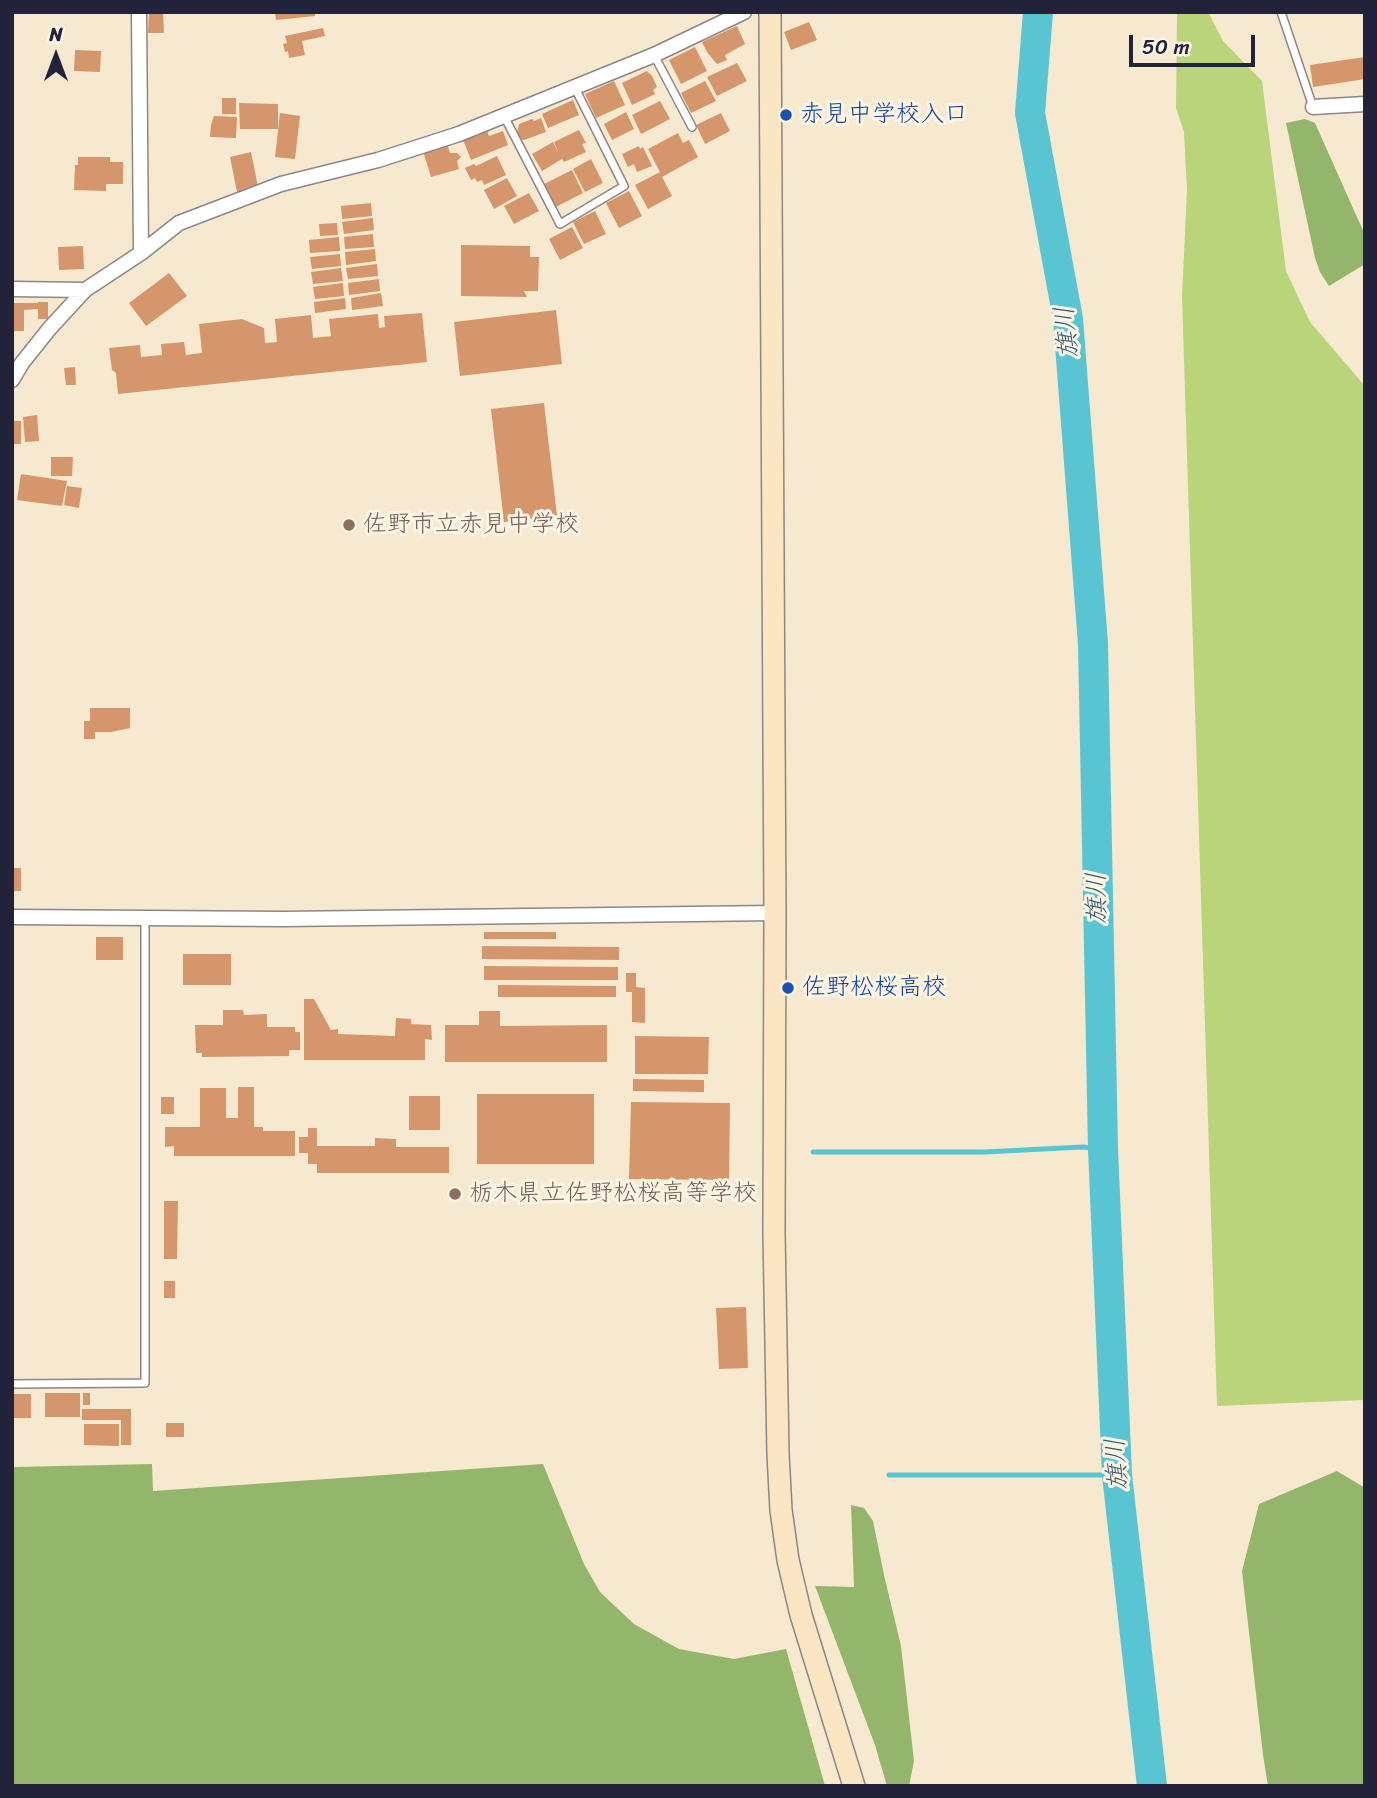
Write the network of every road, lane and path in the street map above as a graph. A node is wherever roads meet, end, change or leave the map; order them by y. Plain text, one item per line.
1 (139, 12) edge
2 (744, 12) edge
3 (770, 12) edge
4 (1281, 12) edge
5 (654, 55) junction
6 (575, 88) junction
7 (1365, 104) edge
8 (1313, 107) joint
9 (504, 116) junction
10 (692, 127) dead end
11 (141, 253) junction
12 (12, 289) edge
13 (85, 289) junction
14 (12, 380) edge
15 (775, 913) junction
16 (12, 917) edge
17 (145, 918) junction
18 (12, 1384) edge
19 (854, 1786) edge

1 - 11 street
2 - 5 street
3 - 15 street
4 - 8 lane
5 - 6 street
5 - 10 lane
6 - 9 street
6 - 9 lane
7 - 8 street
9 - 11 street
11 - 13 street
12 - 13 street
13 - 14 street
15 - 17 street
15 - 19 street
16 - 17 street
17 - 18 lane

